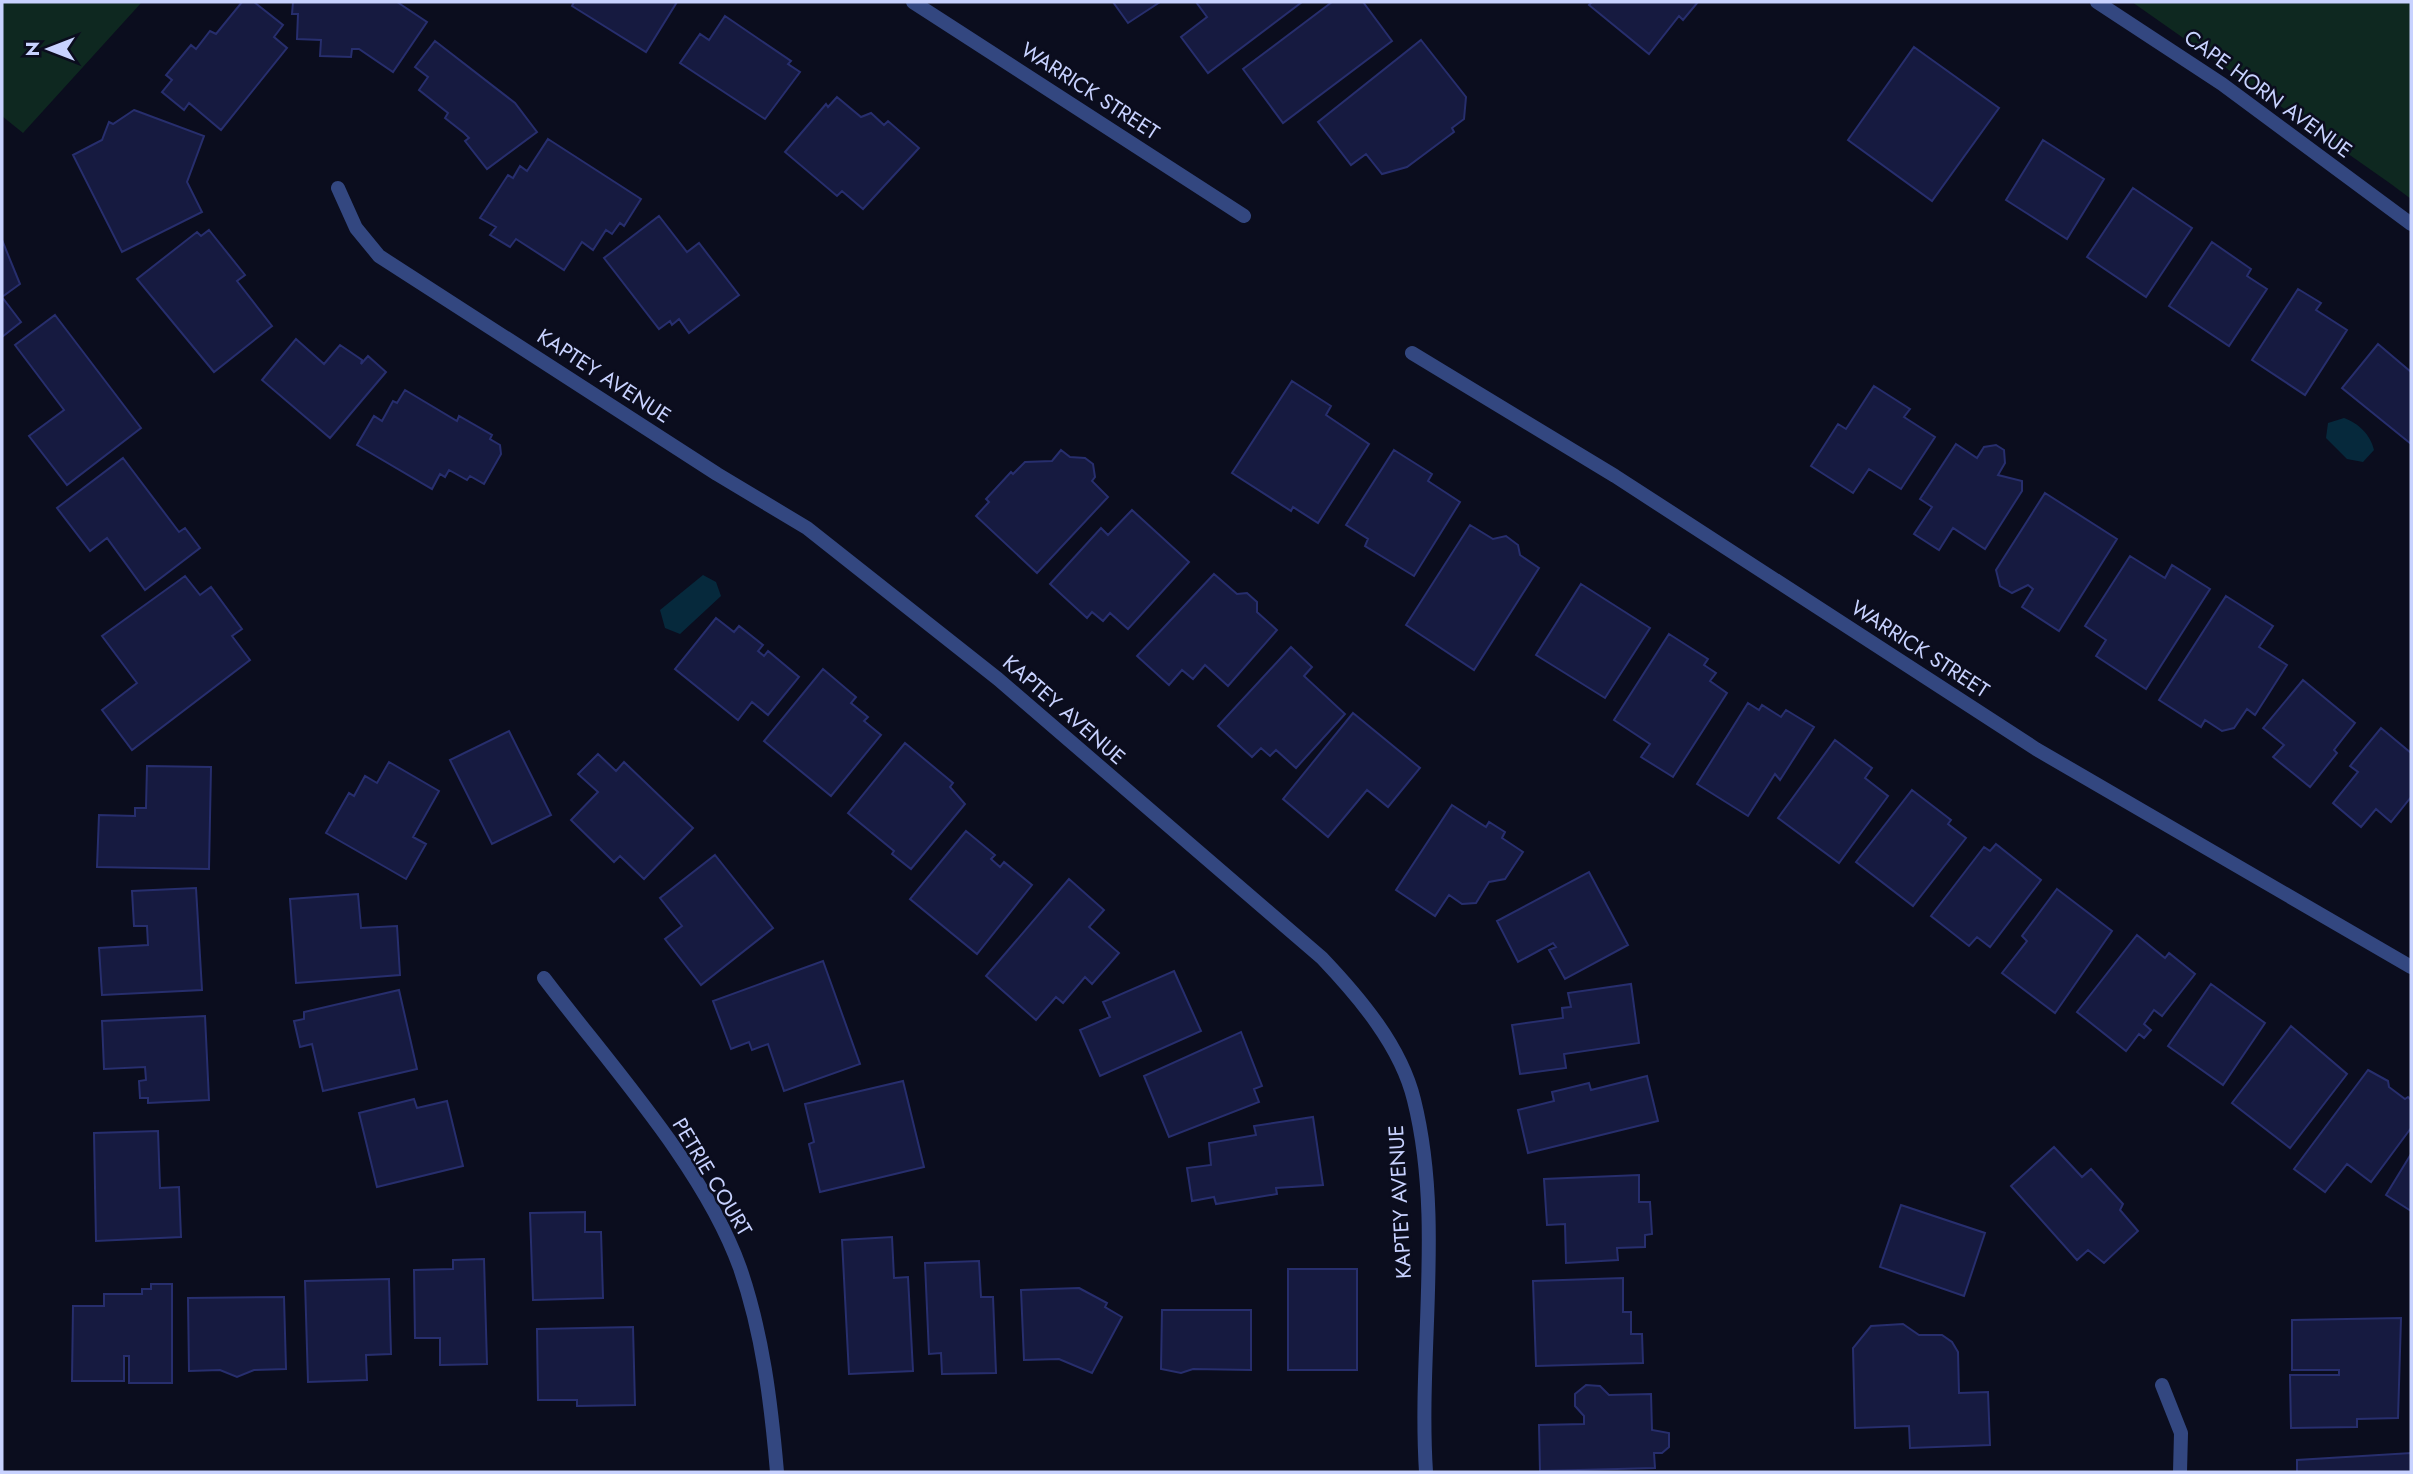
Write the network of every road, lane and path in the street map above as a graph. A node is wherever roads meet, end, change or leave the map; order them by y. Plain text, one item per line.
1 (913, 2) edge
2 (2097, 2) edge
3 (338, 188) dead end
4 (1244, 216) dead end
5 (2411, 224) edge
6 (1412, 353) dead end
7 (2411, 967) edge
8 (544, 978) dead end
9 (2162, 1385) dead end
10 (777, 1472) edge
11 (1426, 1472) edge
12 (2180, 1472) edge

1 - 4 street, WARRICK STREET
2 - 5 street, CAPE HORN AVENUE
3 - 11 street, KAPTEY AVENUE
6 - 7 street, WARRICK STREET
8 - 10 street, PETRIE COURT
9 - 12 street

